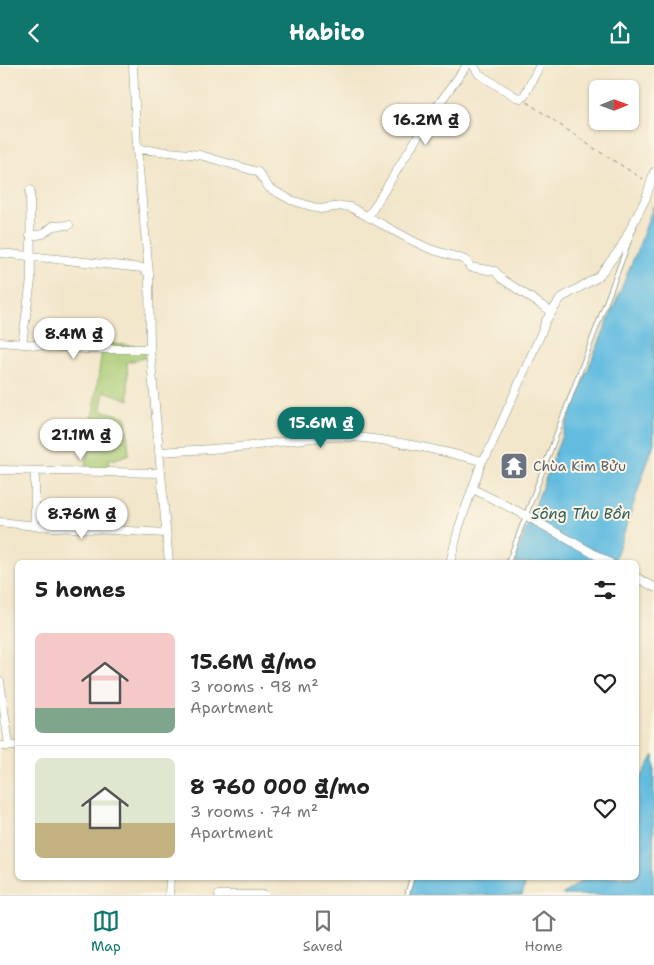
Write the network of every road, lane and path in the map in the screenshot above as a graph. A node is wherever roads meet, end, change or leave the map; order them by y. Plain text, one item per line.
1 (133, 65) edge
2 (468, 65) edge
3 (473, 65) edge
4 (540, 65) edge
5 (521, 98) junction
6 (137, 149) junction
7 (654, 172) edge
8 (651, 183) junction
9 (30, 191) dead end
10 (646, 198) junction
11 (368, 217) junction
12 (69, 225) dead end
13 (30, 235) junction
14 (0, 253) edge
15 (30, 257) junction
16 (149, 274) junction
17 (552, 312) junction
18 (0, 341) edge
19 (22, 344) junction
20 (150, 349) junction
21 (159, 452) junction
22 (482, 461) junction
23 (0, 470) edge
24 (35, 471) junction
25 (161, 473) junction
26 (473, 489) junction
27 (525, 515) junction
28 (0, 522) edge
29 (35, 527) junction
30 (166, 533) junction
31 (169, 560) edge
32 (451, 560) edge
33 (509, 560) edge
34 (605, 560) edge
35 (639, 579) edge
36 (654, 587) edge
37 (0, 681) edge
38 (9, 745) junction
39 (15, 745) edge
40 (0, 746) edge
41 (170, 880) edge
42 (411, 880) edge
43 (169, 895) edge
44 (219, 895) edge
45 (265, 895) edge
46 (407, 895) edge

1 - 6 street
2 - 11 street
3 - 5 street
4 - 5 street
5 - 8 path
6 - 11 street
6 - 16 street
7 - 8 street
8 - 10 street
9 - 13 street
10 - 17 street
10 - 27 lane
11 - 17 street
12 - 13 street
13 - 15 street
14 - 15 street
15 - 16 street
15 - 19 street
16 - 20 street
17 - 22 street
18 - 19 street
19 - 20 street
20 - 21 street
21 - 22 street
21 - 25 street
22 - 26 street
23 - 24 street
24 - 25 street
24 - 29 street
25 - 30 street
26 - 27 street
26 - 32 street
27 - 33 lane
27 - 34 street
28 - 29 street
29 - 30 street
30 - 31 street
35 - 36 street
37 - 38 street
38 - 39 street
38 - 40 street
41 - 43 street
42 - 46 lane
44 - 45 street

